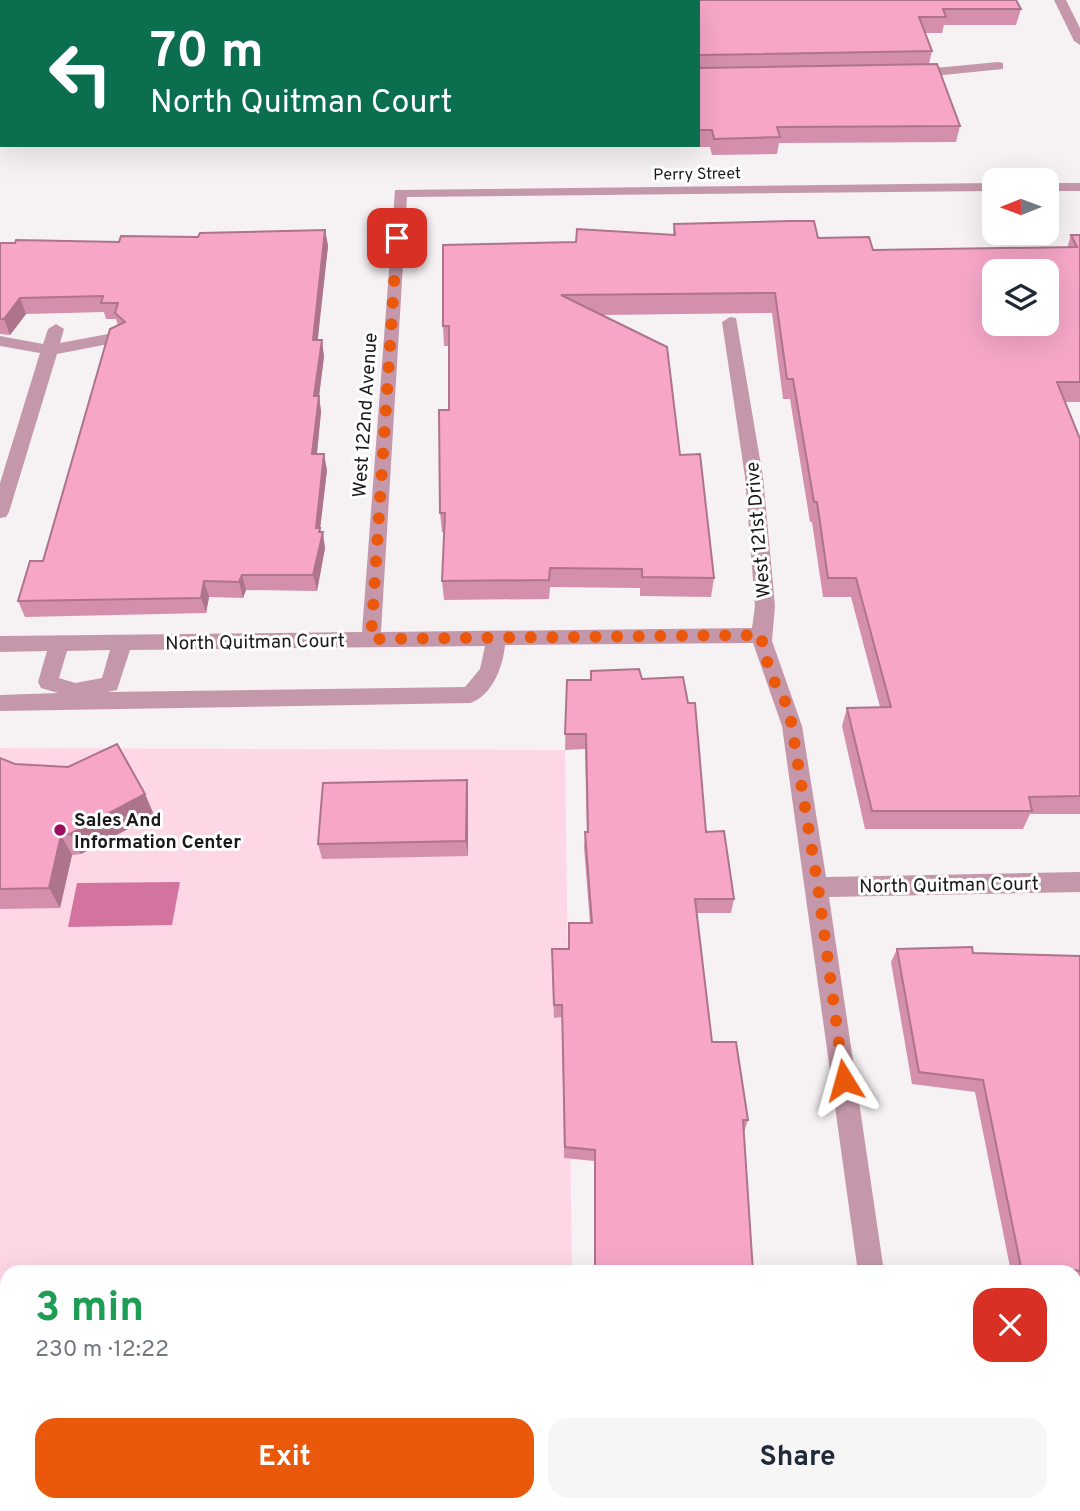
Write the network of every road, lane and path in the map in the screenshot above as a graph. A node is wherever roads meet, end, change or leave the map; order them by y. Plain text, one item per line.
1 (1060, 0) edge
2 (1080, 41) edge
3 (998, 66) dead end
4 (897, 75) edge
5 (982, 187) edge
6 (1059, 187) edge
7 (1080, 187) edge
8 (400, 193) joint
9 (730, 322) edge
10 (56, 329) dead end
11 (118, 337) edge
12 (0, 341) edge
13 (50, 350) junction
14 (0, 512) edge
15 (762, 635) junction
16 (496, 638) junction
17 (371, 639) junction
18 (122, 642) junction
19 (59, 643) junction
20 (0, 644) edge
21 (73, 696) junction
22 (0, 703) edge
23 (1080, 882) edge
24 (818, 887) junction
25 (870, 1265) edge

1 - 2 street
3 - 4 street
5 - 8 street, Perry Street
6 - 7 street
8 - 17 street, West 122nd Avenue
9 - 15 street, West 121st Drive
10 - 13 street
11 - 13 street
12 - 13 street
13 - 14 street
15 - 16 street, North Quitman Court
15 - 24 street, West 121st Drive
16 - 17 street, North Quitman Court
16 - 21 street
17 - 18 street, North Quitman Court
18 - 19 street, North Quitman Court
18 - 21 street
19 - 20 street, North Quitman Court
19 - 21 street
21 - 22 street
23 - 24 street, North Quitman Court
24 - 25 street, West 121st Drive

